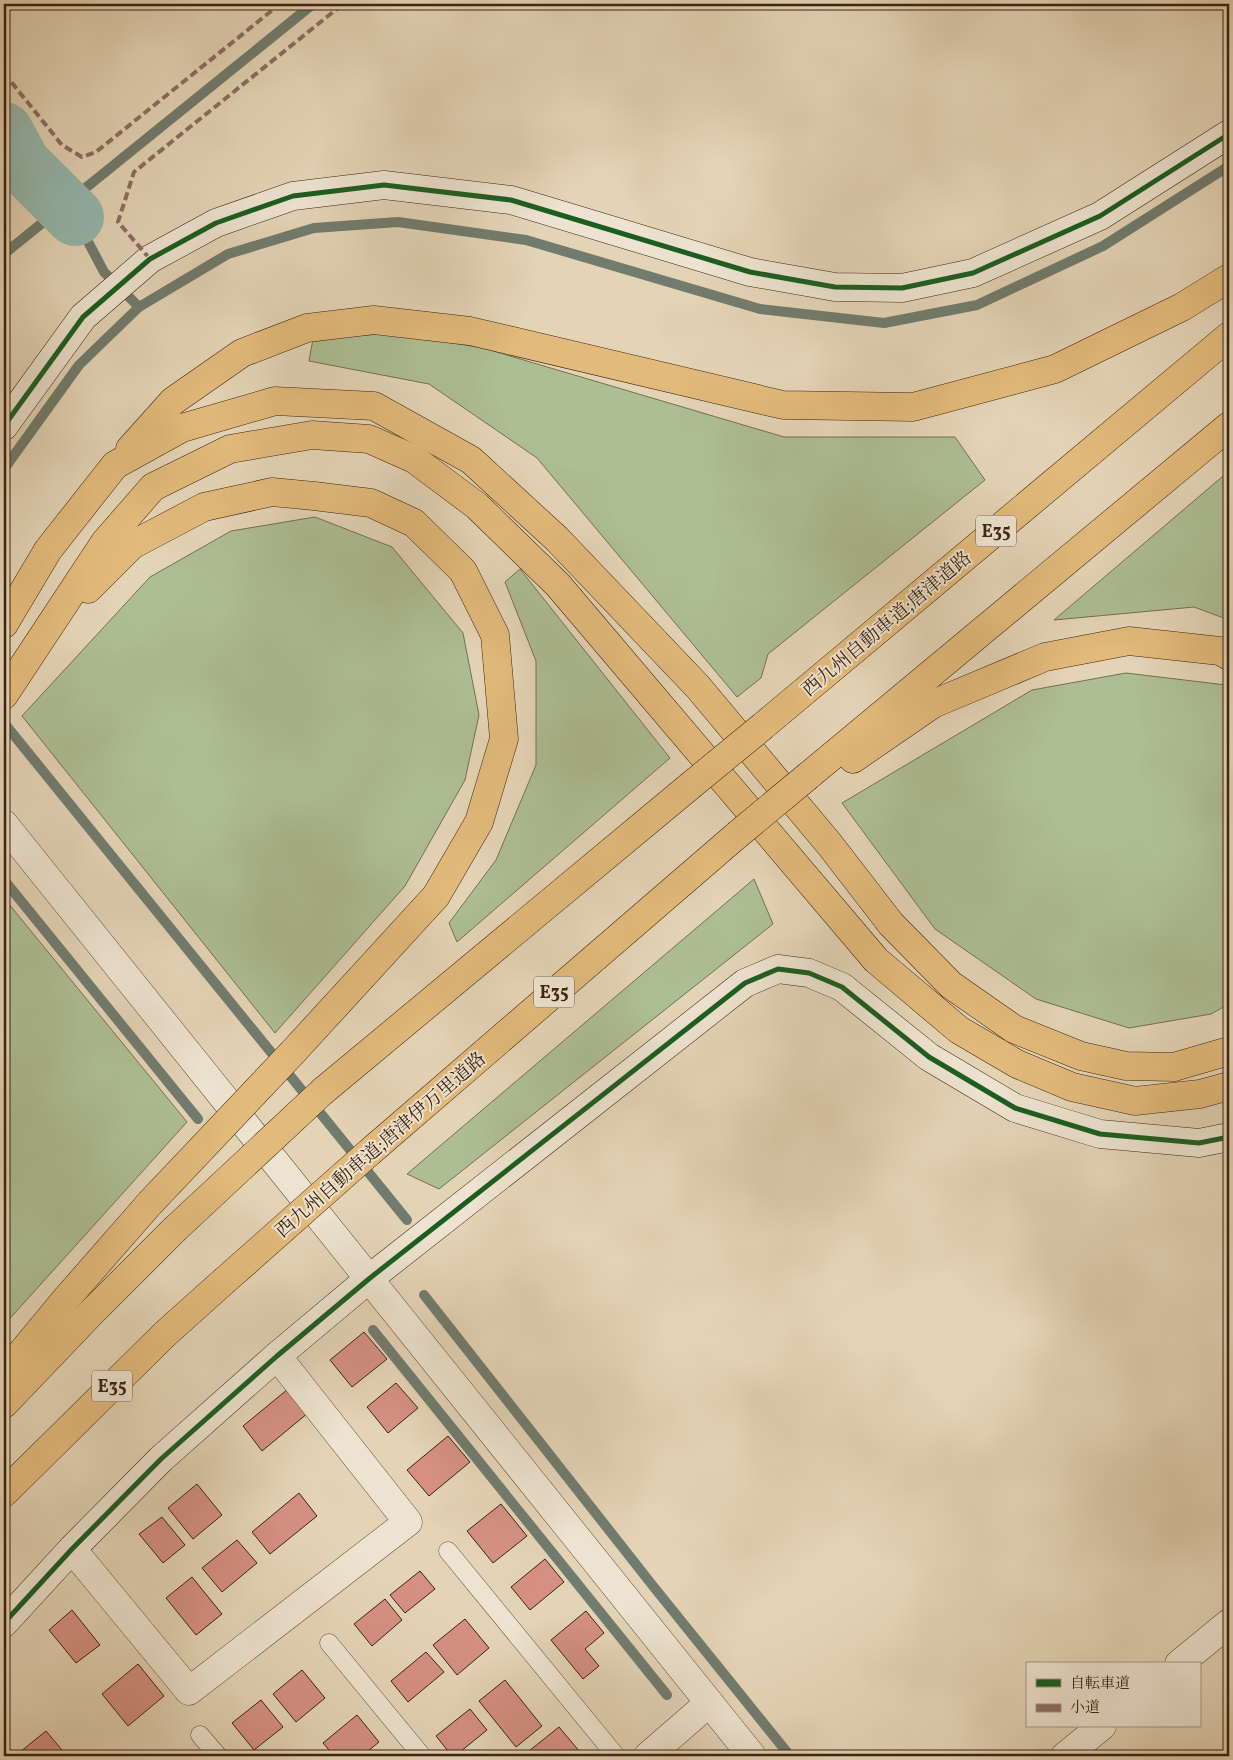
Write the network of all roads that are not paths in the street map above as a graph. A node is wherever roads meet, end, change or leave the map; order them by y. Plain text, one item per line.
1 (1229, 134) edge
2 (1229, 278) edge
3 (1229, 336) edge
4 (4, 426) edge
5 (1229, 426) edge
6 (115, 465) junction
7 (4, 624) edge
8 (51, 625) junction
9 (1229, 656) edge
10 (8, 690) edge
11 (809, 782) junction
12 (4, 824) edge
13 (736, 835) junction
14 (1229, 1051) edge
15 (1229, 1086) edge
16 (1229, 1137) edge
17 (370, 1278) junction
18 (277, 1356) junction
19 (4, 1374) edge
20 (4, 1404) edge
21 (4, 1494) edge
22 (72, 1549) junction
23 (448, 1551) dead end
24 (4, 1623) edge
25 (1229, 1623) edge
26 (329, 1643) dead end
27 (1181, 1662) edge
28 (709, 1703) junction
29 (1100, 1728) edge
30 (200, 1735) dead end
31 (218, 1756) edge
32 (422, 1756) edge
33 (616, 1756) edge
34 (648, 1756) edge
35 (752, 1756) edge
36 (1065, 1756) edge

1 - 4 street
2 - 6 highway
3 - 20 highway, 西九州自動車道;唐津道路 / E35, bridge
5 - 11 highway, E35
6 - 7 highway
6 - 14 highway
8 - 10 highway
8 - 15 highway
8 - 19 highway, bridge
9 - 11 highway
11 - 13 highway, bridge
11 - 13 highway, 西九州自動車道;唐津伊万里道路 / E35, bridge
12 - 17 street
13 - 21 highway, 西九州自動車道;唐津伊万里道路 / E35, bridge
16 - 17 street
17 - 18 street
17 - 28 street
18 - 22 street
18 - 22 street
22 - 24 street
23 - 33 lane
25 - 27 street
26 - 32 lane
28 - 34 street
28 - 35 street
29 - 36 street
30 - 31 lane

